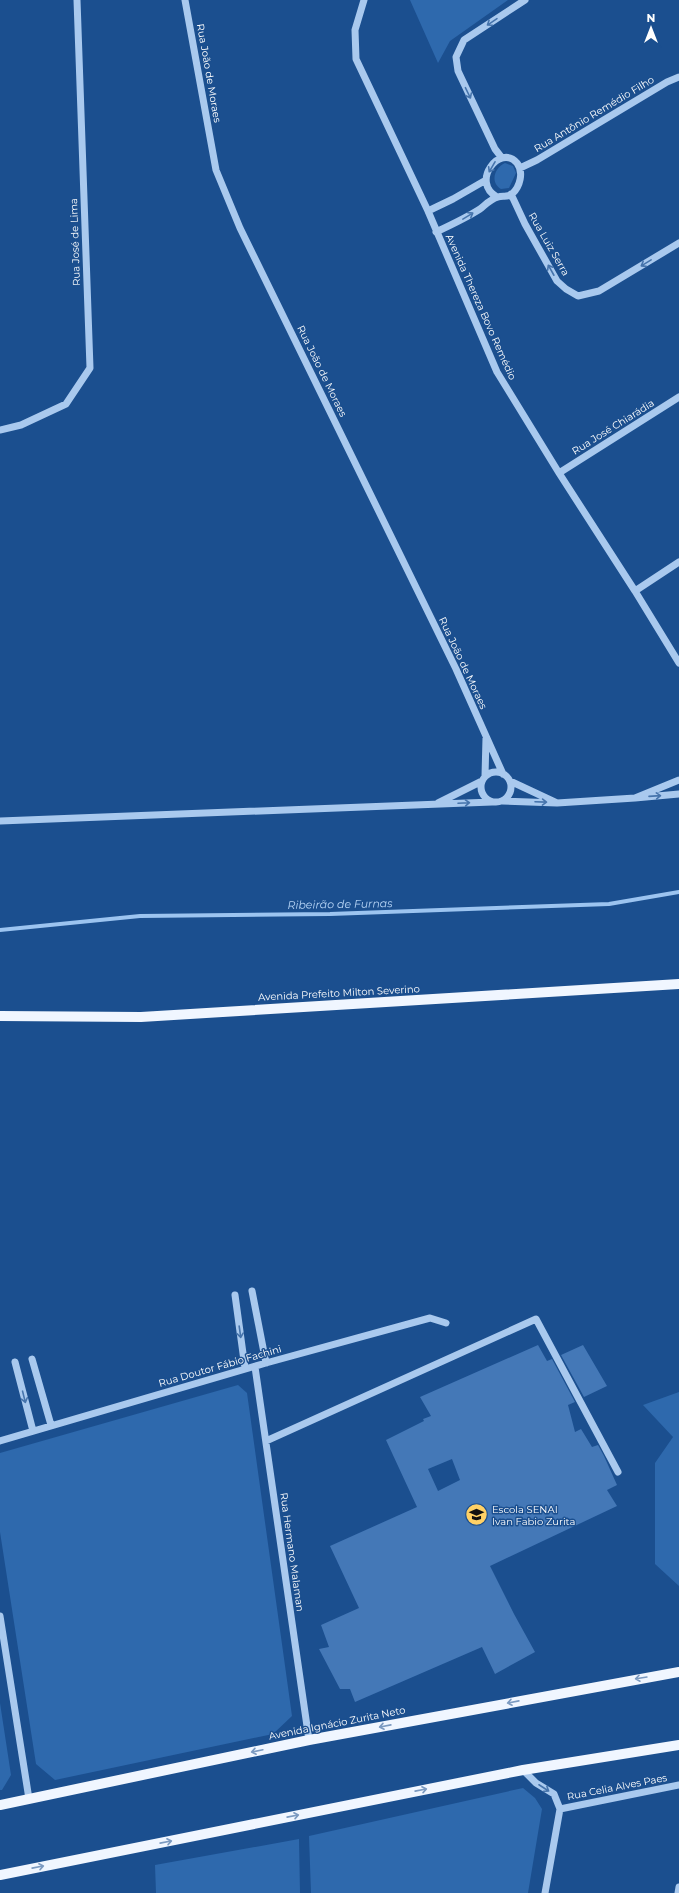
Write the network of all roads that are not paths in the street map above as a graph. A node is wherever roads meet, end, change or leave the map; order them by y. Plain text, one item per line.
1 (77, 0) edge
2 (185, 0) edge
3 (364, 0) edge
4 (525, 0) edge
5 (679, 77) edge
6 (502, 158) junction
7 (520, 168) junction
8 (486, 180) junction
9 (511, 194) junction
10 (497, 197) junction
11 (428, 211) junction
12 (436, 232) junction
13 (679, 243) edge
14 (679, 397) edge
15 (0, 430) edge
16 (559, 473) junction
17 (679, 562) edge
18 (635, 591) junction
19 (679, 663) edge
20 (486, 736) junction
21 (503, 774) junction
22 (483, 779) junction
23 (679, 780) edge
24 (510, 781) junction
25 (679, 794) edge
26 (635, 798) junction
27 (502, 801) junction
28 (492, 802) junction
29 (557, 803) junction
30 (436, 804) junction
31 (0, 821) edge
32 (679, 984) edge
33 (0, 1016) edge
34 (252, 1291) dead end
35 (236, 1295) dead end
36 (446, 1323) dead end
37 (32, 1358) dead end
38 (15, 1362) dead end
39 (266, 1362) junction
40 (255, 1366) junction
41 (245, 1368) junction
42 (51, 1425) junction
43 (33, 1431) junction
44 (0, 1441) edge
45 (266, 1441) junction
46 (618, 1472) dead end
47 (0, 1616) edge
48 (679, 1672) edge
49 (309, 1740) junction
50 (679, 1745) edge
51 (524, 1770) junction
52 (679, 1785) edge
53 (28, 1799) junction
54 (0, 1805) edge
55 (560, 1809) junction
56 (0, 1875) edge
57 (679, 1887) edge
58 (545, 1893) edge
59 (678, 1893) edge

1 - 15 street, Rua José de Lima
2 - 20 street, Rua João de Moraes
3 - 11 street, Avenida Thereza Bovo Remédio
4 -> 6 street
5 - 7 street, Rua Antônio Remédio Filho
6 - 7 street
6 -> 8 street
7 - 9 street
8 - 10 street
8 - 11 street
9 - 10 street
13 -> 9 street, Rua Luiz Serra
12 -> 10 street
11 - 12 street, Avenida Thereza Bovo Remédio
12 - 16 street, Avenida Thereza Bovo Remédio
14 - 16 street, Rua José Chiarádia
16 - 18 street, Avenida Thereza Bovo Remédio
17 - 18 street
18 - 19 street, Avenida Thereza Bovo Remédio
20 - 21 street, Rua João de Moraes
20 - 22 street, Rua João de Moraes
21 - 22 street
21 - 24 street
22 - 28 street
22 - 30 street
23 - 26 street
24 - 27 street
24 - 29 street
26 -> 25 street
26 - 29 street
27 - 28 street
27 -> 29 street
30 -> 28 street
30 - 31 street
32 - 33 main road, Avenida Prefeito Milton Severino
34 - 39 street
35 -> 41 street
36 - 39 street, Rua Doutor Fábio Fachini
37 - 42 street
38 -> 43 street
39 - 40 street, Rua Doutor Fábio Fachini
40 - 41 street, Rua Doutor Fábio Fachini
40 - 45 street, Rua Hermano Malaman
41 - 42 street, Rua Doutor Fábio Fachini
42 - 43 street, Rua Doutor Fábio Fachini
43 - 44 street, Rua Doutor Fábio Fachini
45 - 46 street
45 - 49 street, Rua Hermano Malaman
47 - 53 street
48 -> 49 main road, Avenida Ignácio Zurita Neto
49 -> 53 main road, Avenida Ignácio Zurita Neto
50 - 51 main road
51 -> 55 street
56 -> 51 main road
52 - 55 street, Rua Celia Alves Paes
53 - 54 main road, Avenida Ignácio Zurita Neto
55 - 58 street
57 - 59 street

